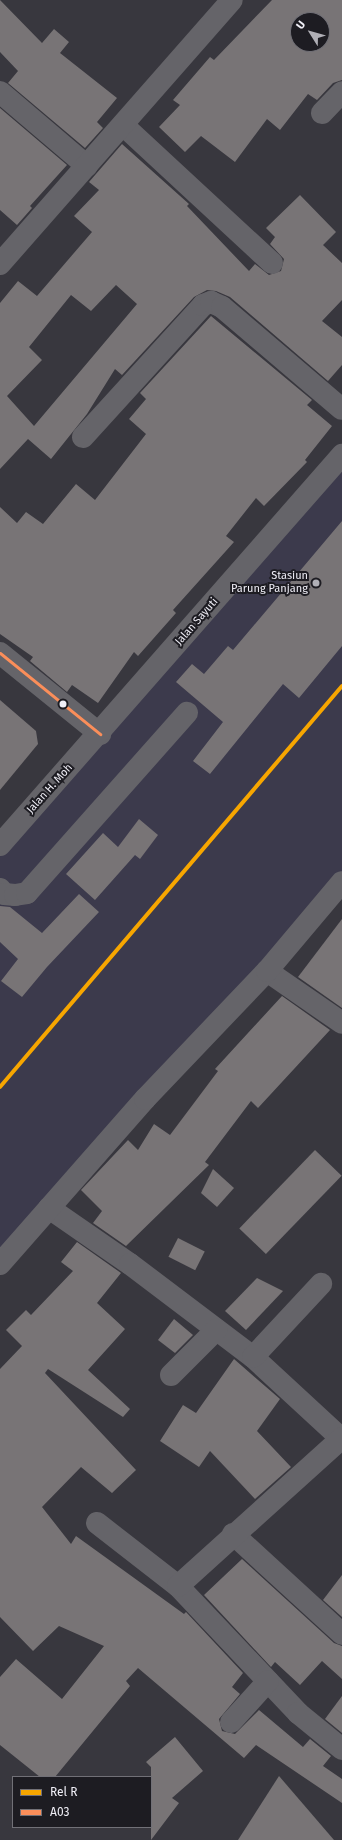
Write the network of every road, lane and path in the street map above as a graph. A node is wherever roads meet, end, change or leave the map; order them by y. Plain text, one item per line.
1 (232, 0) edge
2 (0, 92) edge
3 (342, 92) edge
4 (322, 113) dead end
5 (123, 125) junction
6 (87, 166) junction
7 (272, 263) dead end
8 (0, 264) edge
9 (342, 409) edge
10 (83, 437) dead end
11 (342, 456) edge
12 (0, 653) edge
13 (188, 713) dead end
14 (100, 734) junction
15 (0, 845) edge
16 (342, 882) edge
17 (0, 889) edge
18 (267, 971) junction
19 (342, 1023) edge
20 (49, 1208) junction
21 (0, 1264) edge
22 (321, 1284) dead end
23 (216, 1330) junction
24 (253, 1357) junction
25 (171, 1375) dead end
26 (342, 1438) edge
27 (97, 1522) dead end
28 (233, 1534) junction
29 (178, 1586) junction
30 (342, 1634) edge
31 (268, 1681) junction
32 (231, 1722) dead end
33 (342, 1749) edge

1 - 5 street
2 - 6 street
3 - 4 street
5 - 6 street
5 - 7 street
6 - 8 street
9 - 10 street
11 - 14 street, Jalan Sayuti
12 - 14 street
13 - 17 street
14 - 15 street, Jalan H. Moh
16 - 18 street
18 - 19 street
18 - 20 street
20 - 21 street
20 - 23 street
22 - 24 street
23 - 24 street
23 - 25 street
24 - 26 street
26 - 28 street
27 - 29 street
28 - 29 street
28 - 30 street
29 - 31 street
31 - 32 street
31 - 33 street

